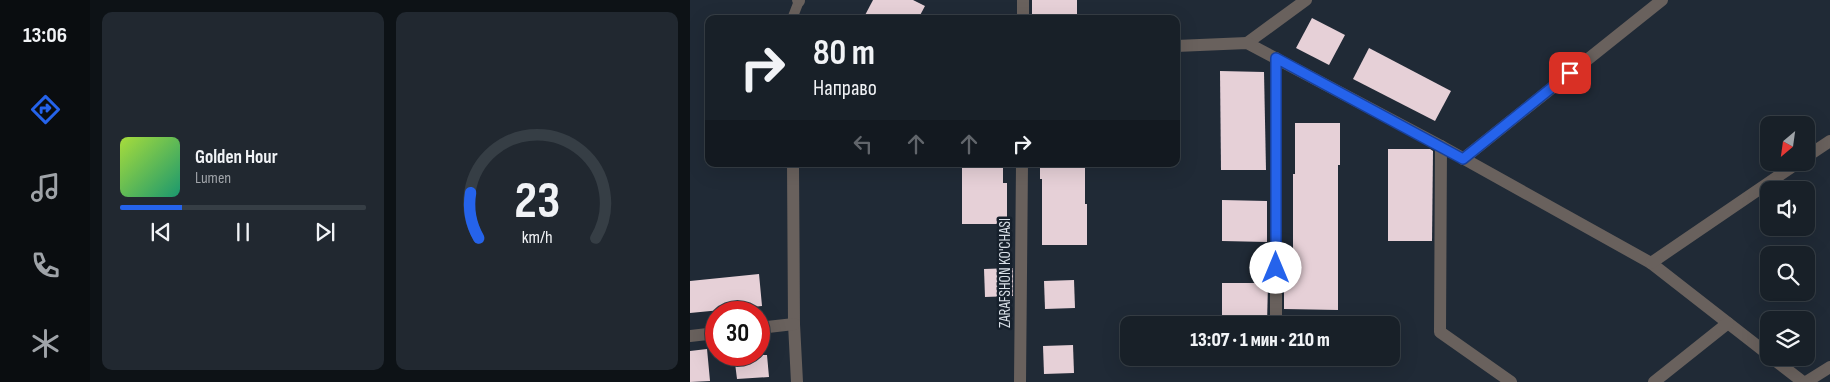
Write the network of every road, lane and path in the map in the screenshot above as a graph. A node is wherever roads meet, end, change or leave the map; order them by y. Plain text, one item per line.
1 (798, 0) edge
2 (1023, 0) edge
3 (1306, 0) edge
4 (1662, 0) edge
5 (793, 15) edge
6 (1023, 15) edge
7 (1247, 43) junction
8 (1180, 46) edge
9 (1276, 58) junction
10 (1830, 141) edge
11 (1442, 146) junction
12 (1815, 151) edge
13 (1463, 159) junction
14 (794, 167) edge
15 (1022, 167) edge
16 (1785, 171) edge
17 (1651, 263) junction
18 (1276, 316) edge
19 (1728, 323) junction
20 (794, 324) junction
21 (770, 327) edge
22 (705, 334) edge
23 (690, 336) edge
24 (1760, 348) edge
25 (1783, 366) edge
26 (1830, 367) edge
27 (797, 382) edge
28 (1020, 382) edge
29 (1511, 382) edge
30 (1654, 382) edge
31 (1804, 382) edge

1 - 5 street
2 - 6 street
3 - 7 street
4 - 13 street
7 - 8 street
7 - 9 street
9 - 11 street
9 - 18 street
10 - 12 street
11 - 13 street
11 - 29 street
13 - 17 street
14 - 20 street
15 - 28 street, ZARAFSHON KO'CHASI
16 - 17 street
17 - 19 street
19 - 24 street
19 - 30 street
20 - 21 street
20 - 27 street
22 - 23 street
25 - 31 street
26 - 31 street

